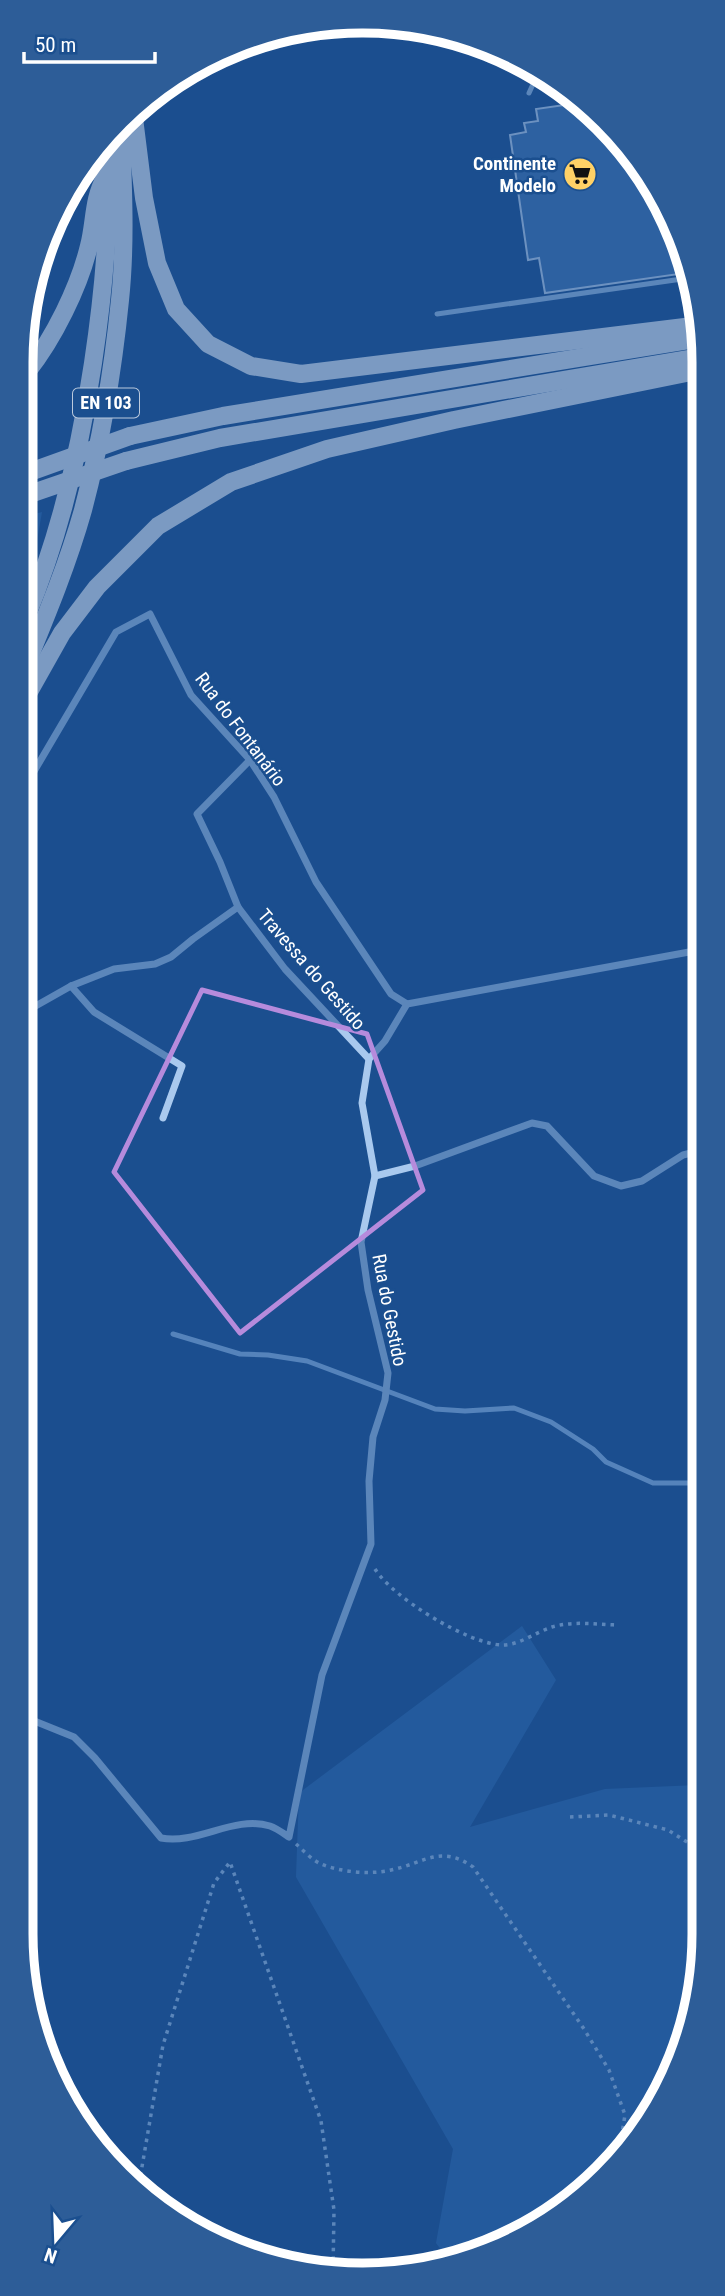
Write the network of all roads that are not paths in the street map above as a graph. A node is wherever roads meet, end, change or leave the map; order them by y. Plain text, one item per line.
1 (534, 81) edge
2 (529, 93) dead end
3 (135, 125) edge
4 (121, 139) edge
5 (107, 154) edge
6 (108, 172) junction
7 (681, 279) edge
8 (437, 314) dead end
9 (690, 326) edge
10 (691, 340) edge
11 (692, 359) edge
12 (33, 365) edge
13 (692, 372) edge
14 (33, 471) edge
15 (33, 493) edge
16 (33, 600) edge
17 (33, 648) edge
18 (33, 685) edge
19 (250, 760) junction
20 (33, 773) edge
21 (238, 907) junction
22 (692, 951) edge
23 (71, 986) junction
24 (407, 1004) junction
25 (33, 1007) edge
26 (369, 1059) junction
27 (163, 1118) dead end
28 (692, 1153) edge
29 (375, 1177) junction
30 (33, 1720) edge

1 - 2 lane
3 - 9 main road
4 - 17 main road, EN 103
5 - 6 main road
6 - 12 main road
6 - 16 main road
7 - 8 lane
10 - 14 main road, bridge
11 - 15 main road, bridge
13 - 18 main road
19 - 20 street, Rua do Fontanário
19 - 21 street, Travessa do Gestido
19 - 24 street, Rua do Fontanário
21 - 23 street
21 - 26 street, Travessa do Gestido
22 - 24 street
23 - 25 street
23 - 27 street
24 - 26 street, Rua do Gestido
26 - 29 street, Rua do Gestido
28 - 29 street
29 - 30 street, Rua do Gestido

